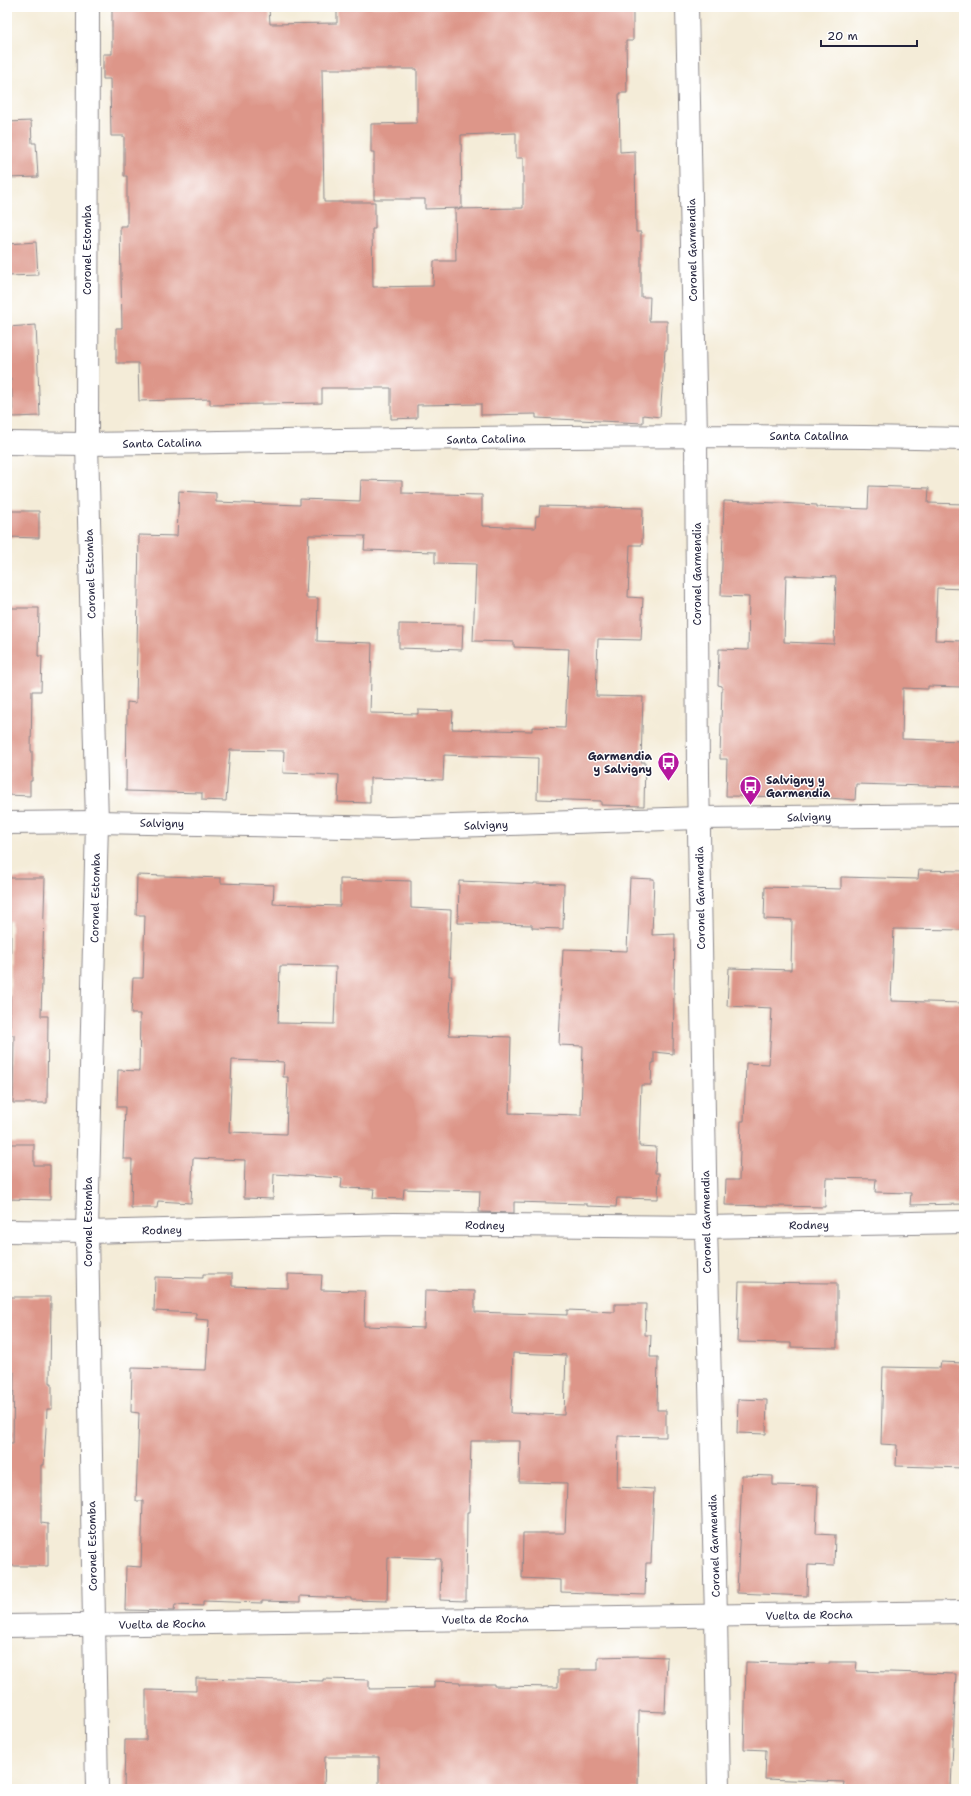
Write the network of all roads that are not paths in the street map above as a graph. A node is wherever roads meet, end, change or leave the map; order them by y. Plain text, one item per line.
1 (88, 7) edge
2 (687, 7) edge
3 (696, 436) junction
4 (964, 439) edge
5 (7, 443) edge
6 (87, 444) junction
7 (964, 815) edge
8 (699, 818) junction
9 (97, 822) junction
10 (7, 823) edge
11 (964, 1222) edge
12 (706, 1227) junction
13 (7, 1231) edge
14 (88, 1232) junction
15 (964, 1612) edge
16 (716, 1616) junction
17 (93, 1625) junction
18 (7, 1626) edge
19 (97, 1789) edge
20 (719, 1789) edge

1 - 6 street, Coronel Estomba
2 - 3 street, Coronel Garmendia
3 - 4 street, Santa Catalina
3 - 6 street, Santa Catalina
3 - 8 street, Coronel Garmendia
5 - 6 street, Santa Catalina
6 - 9 street, Coronel Estomba
7 - 8 street, Salvigny
8 - 9 street, Salvigny
8 - 12 street, Coronel Garmendia
9 - 10 street, Salvigny
9 - 14 street, Coronel Estomba
11 - 12 street, Rodney
12 - 14 street, Rodney
12 - 16 street, Coronel Garmendia
13 - 14 street, Rodney
14 - 17 street, Coronel Estomba
15 - 16 street, Vuelta de Rocha
16 - 17 street, Vuelta de Rocha
16 - 20 street, Coronel Garmendia
17 - 18 street, Vuelta de Rocha
17 - 19 street, Coronel Estomba

